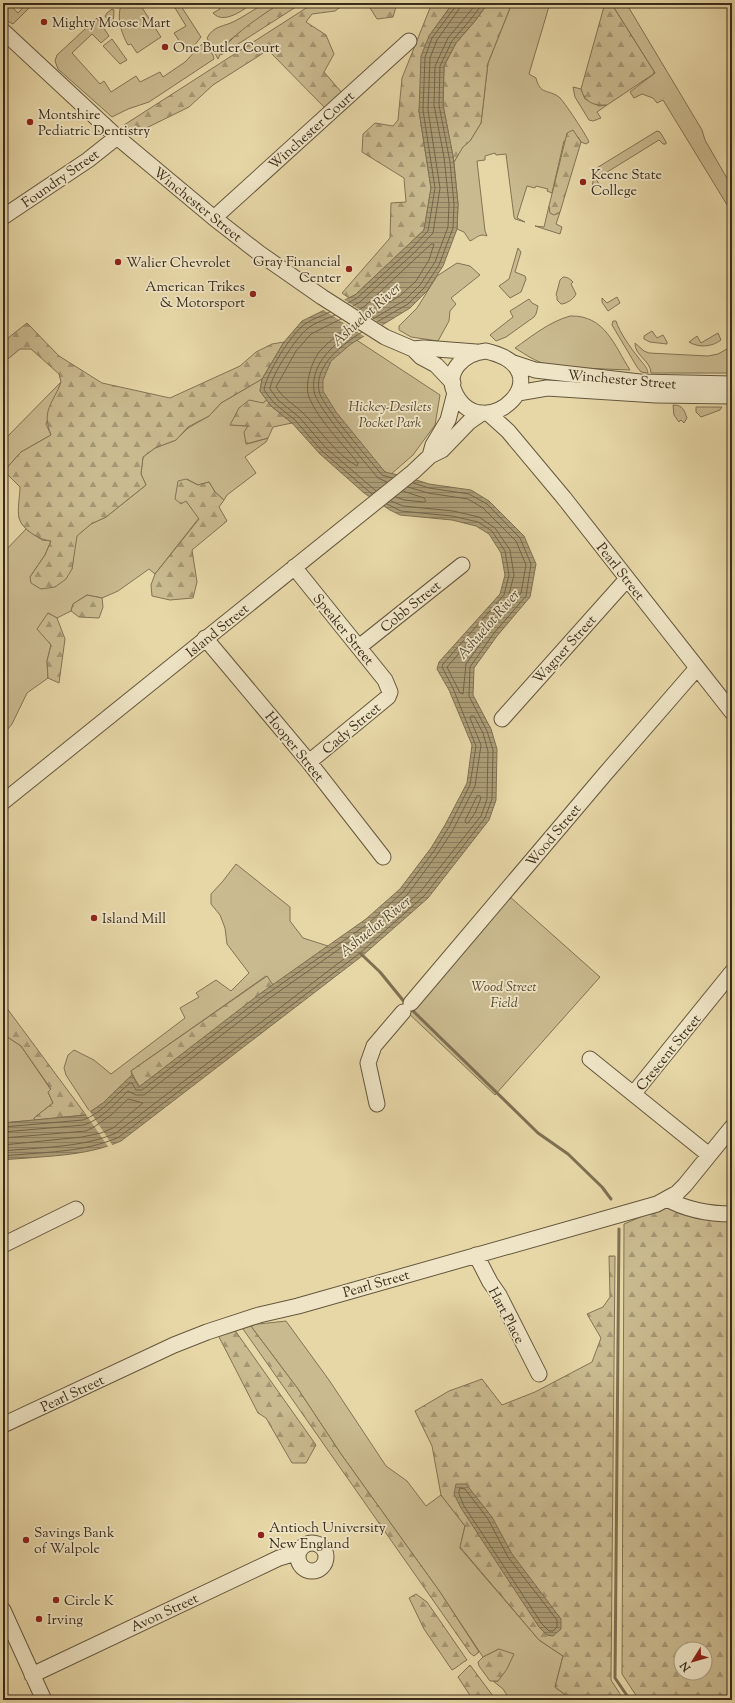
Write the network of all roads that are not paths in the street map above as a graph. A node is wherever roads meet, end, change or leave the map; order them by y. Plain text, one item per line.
1 (3, 31) edge
2 (409, 41) dead end
3 (117, 137) junction
4 (3, 217) edge
5 (214, 218) junction
6 (413, 349) junction
7 (476, 352) junction
8 (514, 364) junction
9 (732, 384) edge
10 (454, 388) junction
11 (518, 393) junction
12 (732, 396) edge
13 (490, 412) junction
14 (430, 456) junction
15 (462, 565) dead end
16 (294, 567) junction
17 (627, 579) junction
18 (205, 638) junction
19 (359, 647) junction
20 (697, 668) junction
21 (390, 692) joint
22 (732, 712) edge
23 (502, 719) dead end
24 (309, 762) junction
25 (3, 802) edge
26 (382, 857) dead end
27 (732, 972) edge
28 (590, 1059) dead end
29 (634, 1093) junction
30 (378, 1104) dead end
31 (732, 1127) edge
32 (709, 1155) junction
33 (667, 1199) junction
34 (76, 1209) dead end
35 (732, 1214) edge
36 (4, 1241) edge
37 (476, 1255) junction
38 (539, 1374) dead end
39 (3, 1425) edge
40 (298, 1555) dead end
41 (3, 1610) edge
42 (32, 1675) junction
43 (44, 1700) edge

1 - 3 street, Winchester Street
2 - 5 street, Winchester Court
3 - 4 street, Foundry Street
3 - 5 street, Winchester Street
5 - 6 street, Winchester Street
6 - 7 street, Winchester Street
6 - 10 street, Winchester Street
7 - 8 street
7 - 10 street
8 - 9 street, Winchester Street
8 - 11 street
10 - 13 street
10 - 14 street, Island Street
11 - 12 street, Winchester Street
11 - 13 street
13 - 14 street, Island Street
13 - 17 street, Pearl Street
14 - 16 street, Island Street
15 - 19 street, Cobb Street
16 - 18 street, Island Street
16 - 19 street, Speaker Street
17 - 20 street, Pearl Street
17 - 23 street, Wagner Street
18 - 24 street, Hooper Street
18 - 25 street, Island Street
19 - 21 street, Speaker Street
20 - 22 street, Pearl Street
20 - 30 street, Wood Street
21 - 24 street, Cady Street
24 - 26 street, Hooper Street
27 - 29 street, Crescent Street
28 - 29 street
29 - 32 street, Crescent Street
31 - 32 street, Pearl Street
32 - 33 street, Pearl Street
33 - 35 street
33 - 37 street, Pearl Street
34 - 36 street
37 - 38 street, Hart Place
37 - 39 street, Pearl Street
40 - 42 street, Avon Street
41 - 42 street
42 - 43 street

